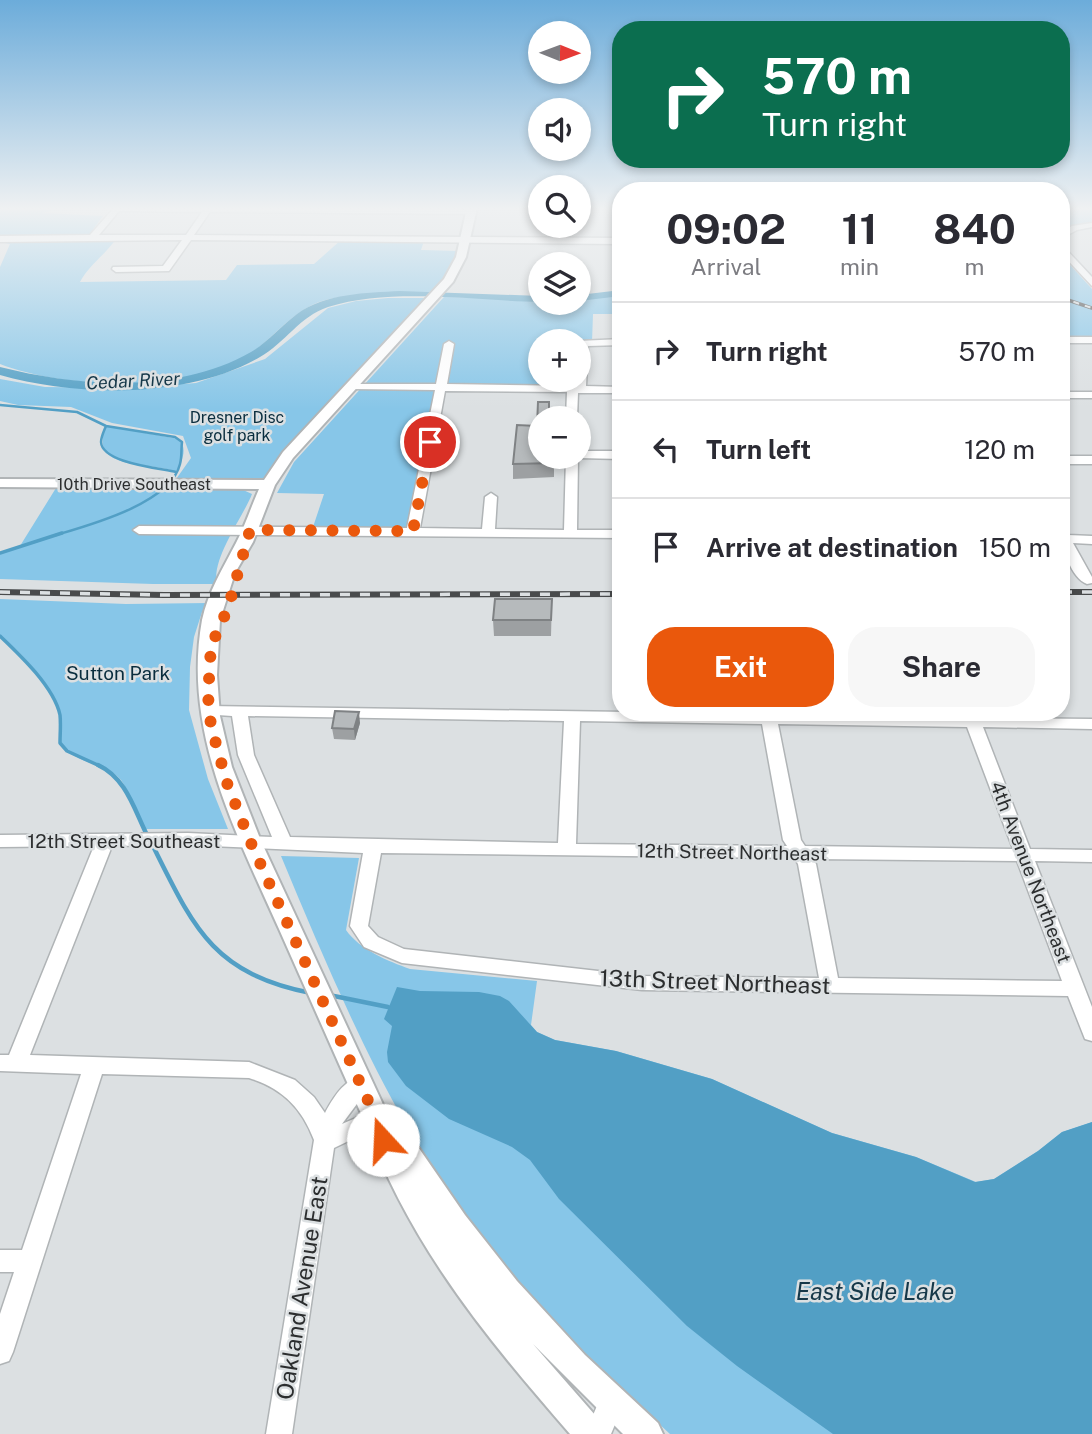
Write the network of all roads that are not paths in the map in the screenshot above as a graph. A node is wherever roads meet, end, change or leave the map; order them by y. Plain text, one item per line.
1 (451, 275) edge
2 (1070, 340) edge
3 (1092, 340) edge
4 (591, 342) edge
5 (612, 342) edge
6 (449, 344) dead end
7 (352, 386) junction
8 (441, 388) junction
9 (528, 389) edge
10 (591, 389) edge
11 (612, 390) edge
12 (1070, 395) edge
13 (1092, 395) edge
14 (591, 455) edge
15 (612, 455) edge
16 (1070, 460) edge
17 (1092, 460) edge
18 (572, 469) edge
19 (0, 484) edge
20 (268, 485) junction
21 (491, 497) dead end
22 (139, 530) dead end
23 (413, 531) junction
24 (488, 532) junction
25 (570, 533) junction
26 (612, 534) edge
27 (248, 536) junction
28 (1070, 538) edge
29 (1092, 540) edge
30 (1070, 550) edge
31 (1087, 580) dead end
32 (211, 646) joint
33 (209, 710) junction
34 (239, 711) junction
35 (572, 717) junction
36 (612, 718) edge
37 (769, 721) edge
38 (973, 721) edge
39 (1040, 721) edge
40 (1092, 724) edge
41 (114, 840) junction
42 (0, 841) edge
43 (250, 841) junction
44 (284, 843) junction
45 (373, 847) junction
46 (567, 850) junction
47 (798, 853) junction
48 (1024, 855) junction
49 (1092, 856) edge
50 (830, 986) junction
51 (1076, 989) junction
52 (1092, 1032) edge
53 (8, 1063) edge
54 (94, 1066) junction
55 (360, 1085) junction
56 (376, 1118) junction
57 (324, 1142) junction
58 (0, 1261) edge
59 (29, 1261) junction
60 (0, 1352) edge
61 (611, 1403) junction
62 (279, 1434) edge
63 (591, 1434) edge
64 (598, 1434) edge
65 (647, 1434) edge

1 - 7 main road
2 - 3 street
4 - 5 street
6 - 8 street
7 - 8 street
7 - 20 main road
8 - 9 street
8 - 23 street
10 - 11 street
12 - 13 street
14 - 15 street
16 - 17 street
18 - 25 street
19 - 20 main road, 10th Drive Southeast
20 - 27 main road
21 - 24 street
22 - 27 street
23 - 24 street
23 - 27 street
24 - 25 street
25 - 26 street
27 - 32 main road
28 - 29 street
30 - 31 street
32 - 33 main road
33 - 34 street
33 - 43 main road
34 - 35 street
34 - 44 street
35 - 36 street
35 - 46 street
37 - 47 street
38 - 48 street, 4th Avenue Northeast
39 - 40 street
41 - 42 street, 12th Street Southeast
41 - 43 street, 12th Street Southeast
41 - 53 street
43 - 44 street, 12th Street Southeast
43 - 55 main road
44 - 45 street, 12th Street Southeast
45 - 46 street, 12th Street Northeast
45 - 50 street, 13th Street Northeast
46 - 47 street, 12th Street Northeast
47 - 48 street, 12th Street Northeast
47 - 50 street
48 - 49 street, 12th Street Northeast
48 - 51 street, 4th Avenue Northeast
50 - 51 street, 13th Street Northeast
51 - 52 street, 4th Avenue Northeast
53 - 54 street
54 - 57 street
54 - 59 street
55 - 56 main road
55 - 57 street, Oakland Avenue East
56 - 57 street
56 - 61 main road
56 - 63 main road
57 - 62 street, Oakland Avenue East
58 - 59 street
59 - 60 street
61 - 64 street
61 - 65 main road

